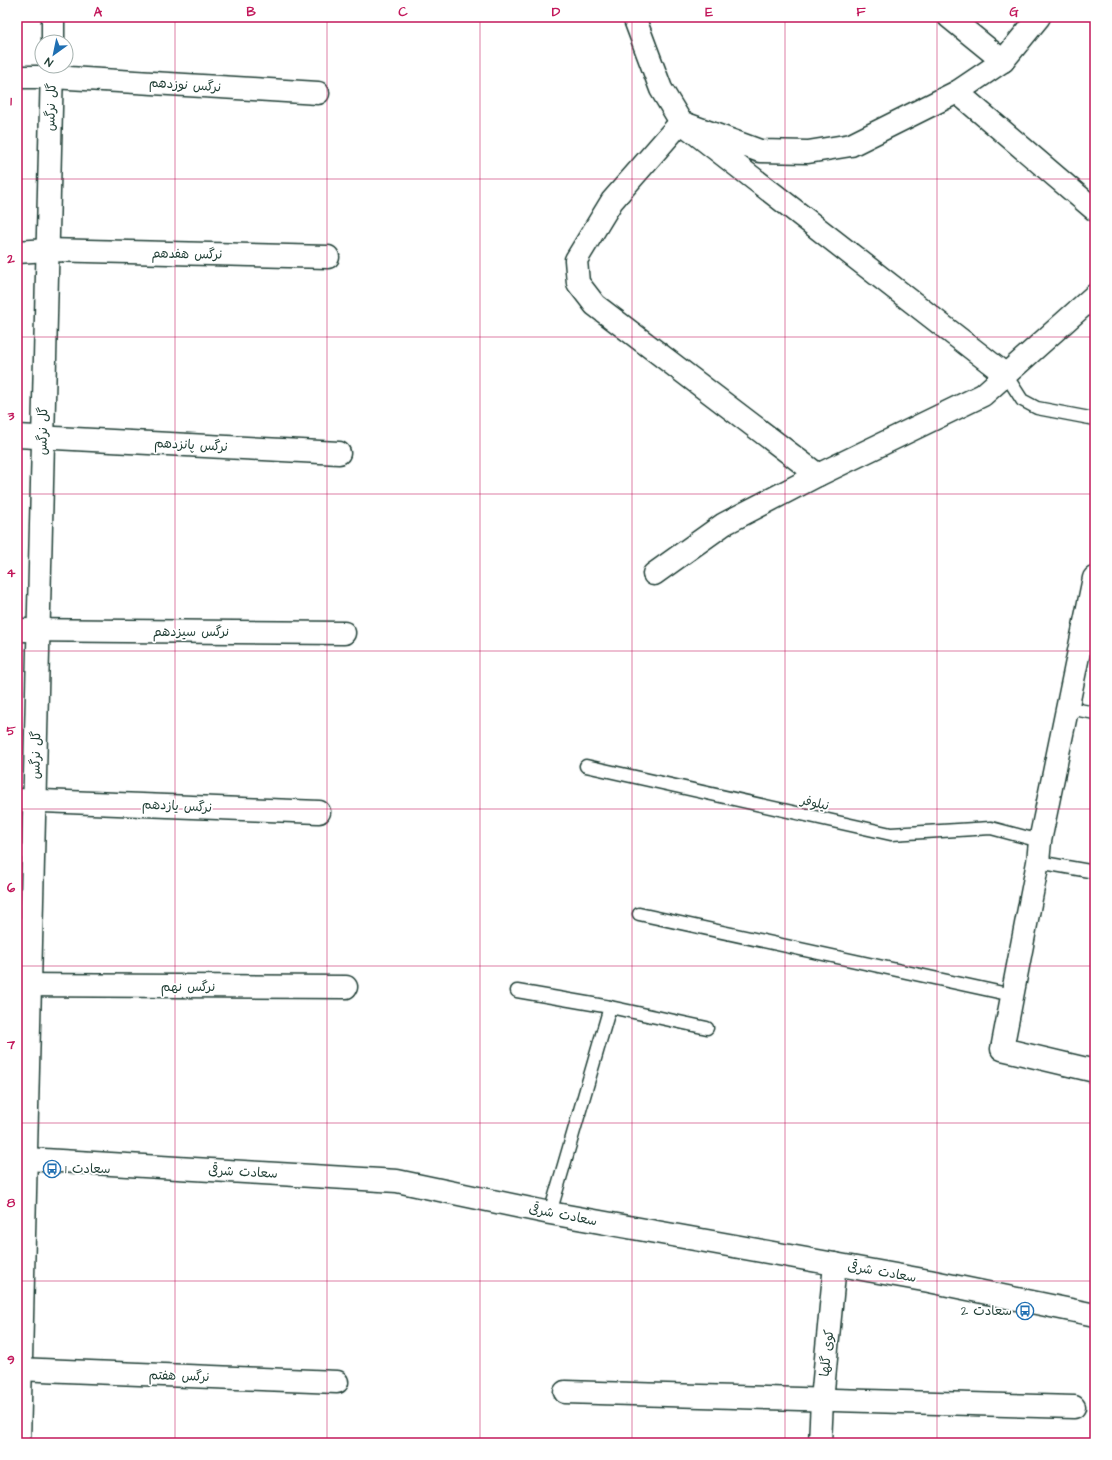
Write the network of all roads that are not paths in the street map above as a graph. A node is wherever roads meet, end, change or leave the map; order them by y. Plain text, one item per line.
1 (53, 17) edge
2 (634, 17) edge
3 (949, 17) edge
4 (1039, 17) edge
5 (53, 34) edge
6 (1003, 61) junction
7 (74, 73) edge
8 (34, 74) edge
9 (52, 74) edge
10 (17, 77) edge
11 (957, 92) junction
12 (318, 93) dead end
13 (681, 122) junction
14 (1095, 210) edge
15 (47, 250) junction
16 (17, 252) edge
17 (328, 257) dead end
18 (1095, 295) edge
19 (1006, 375) junction
20 (1095, 419) edge
21 (17, 436) edge
22 (43, 437) junction
23 (339, 453) dead end
24 (818, 475) junction
25 (654, 574) dead end
26 (1095, 579) edge
27 (17, 630) edge
28 (38, 631) junction
29 (344, 633) dead end
30 (1068, 708) junction
31 (1095, 713) edge
32 (586, 766) dead end
33 (26, 800) edge
34 (318, 812) dead end
35 (1040, 841) junction
36 (1038, 862) junction
37 (1095, 872) edge
38 (639, 914) dead end
39 (24, 986) edge
40 (346, 987) dead end
41 (517, 992) dead end
42 (1012, 995) junction
43 (610, 1007) junction
44 (707, 1028) dead end
45 (1095, 1071) edge
46 (22, 1159) edge
47 (550, 1213) junction
48 (835, 1264) junction
49 (1095, 1315) edge
50 (19, 1369) edge
51 (337, 1382) dead end
52 (565, 1392) dead end
53 (822, 1400) junction
54 (1074, 1407) dead end
55 (19, 1443) edge
56 (820, 1443) edge

1 - 5 street
2 - 13 street
3 - 6 street
4 - 6 street
6 - 11 street
7 - 12 street, نرگس نوزدهم
8 - 10 street, نرگس نوزدهم
9 - 15 street, گل نرگس
11 - 13 street
11 - 14 street
13 - 19 street
13 - 24 street
15 - 16 street, نرگس هفدهم
15 - 17 street, نرگس هفدهم
15 - 22 street, گل نرگس
18 - 19 street
19 - 20 lane
19 - 24 street
21 - 22 street, نرگس پانزدهم
22 - 23 street, نرگس پانزدهم
22 - 28 street, گل نرگس
24 - 25 street
26 - 30 street
27 - 28 street, نرگس سیزدهم
28 - 29 street, نرگس سیزدهم
28 - 33 street, گل نرگس
30 - 31 lane
30 - 35 street
32 - 35 lane, نیلوفر
33 - 34 street, نرگس یازدهم
33 - 39 street, گل نرگس
35 - 36 street
36 - 37 lane
36 - 42 street
38 - 42 lane
39 - 40 street, نرگس نهم
39 - 46 street, گل نرگس
41 - 43 lane
42 - 45 street
43 - 44 lane
43 - 47 lane
46 - 47 street, سعادت شرقی
46 - 50 street, گل نرگس
47 - 48 street, سعادت شرقی
48 - 49 street, سعادت شرقی
48 - 53 street, کوی گلها
50 - 51 street, نرگس هفتم
50 - 55 street, گل نرگس
52 - 53 street
53 - 54 street
53 - 56 street, کوی گلها

